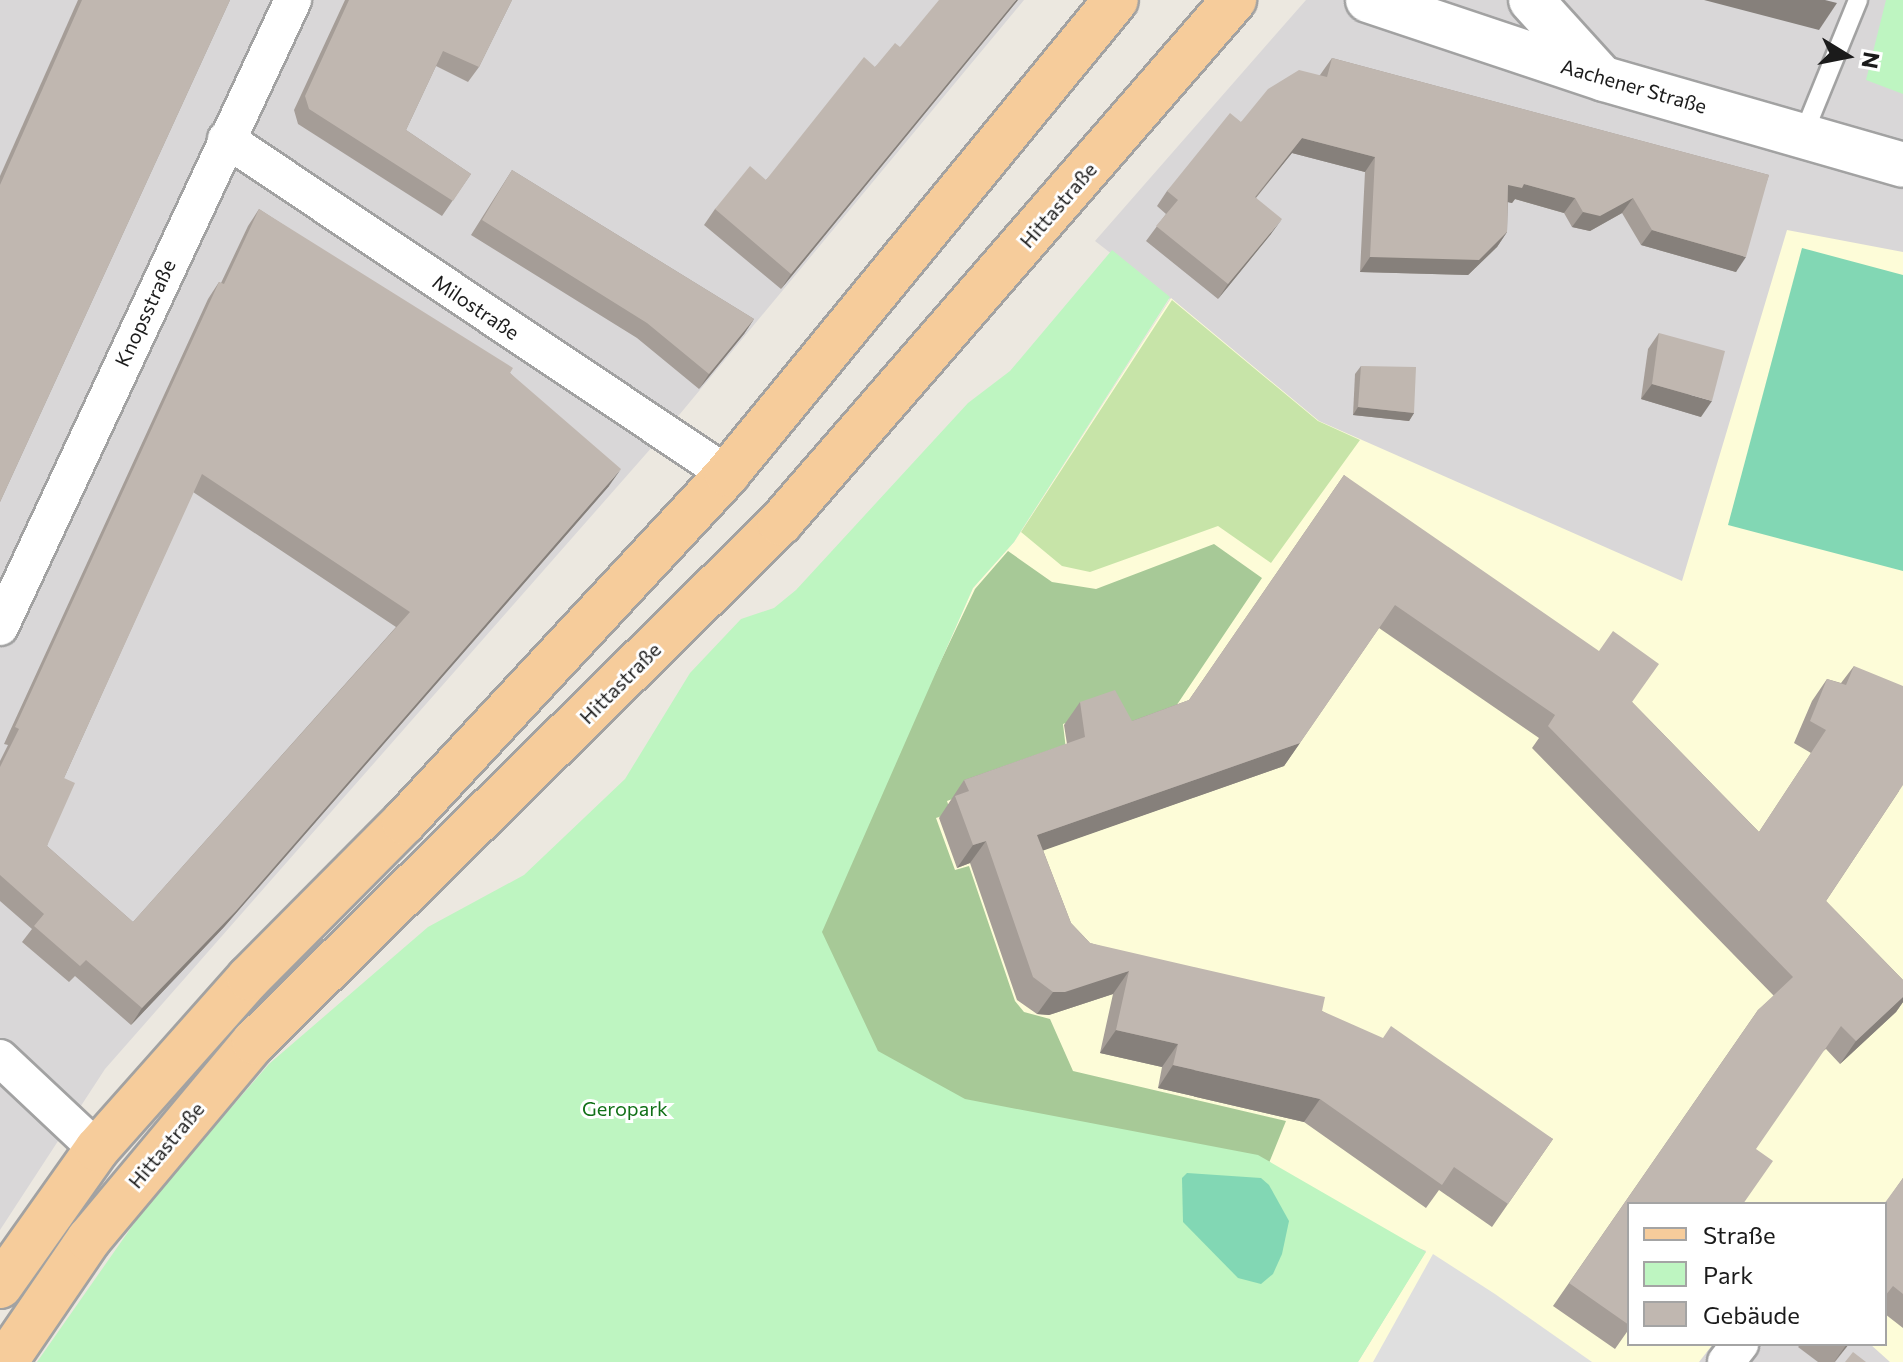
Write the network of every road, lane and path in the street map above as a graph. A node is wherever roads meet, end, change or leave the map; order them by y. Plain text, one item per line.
1 (293, 0) edge
2 (1116, 0) edge
3 (1234, 0) edge
4 (1368, 0) edge
5 (1531, 0) edge
6 (1858, 0) edge
7 (1604, 79) junction
8 (1803, 135) junction
9 (226, 139) junction
10 (1903, 165) edge
11 (727, 474) junction
12 (0, 627) edge
13 (0, 1058) edge
14 (97, 1149) junction
15 (0, 1286) edge
16 (1738, 1346) edge
17 (5, 1362) edge
18 (1726, 1362) edge

1 - 9 street, Knopsstraße
2 - 11 main road
3 - 17 main road, Hittastraße
4 - 7 street, Aachener Straße
5 - 7 street
6 - 8 lane
7 - 8 street, Aachener Straße
8 - 10 street, Aachener Straße
9 - 11 street, Milostraße
9 - 12 street, Knopsstraße
11 - 14 main road
13 - 14 street
14 - 15 main road
16 - 18 street

